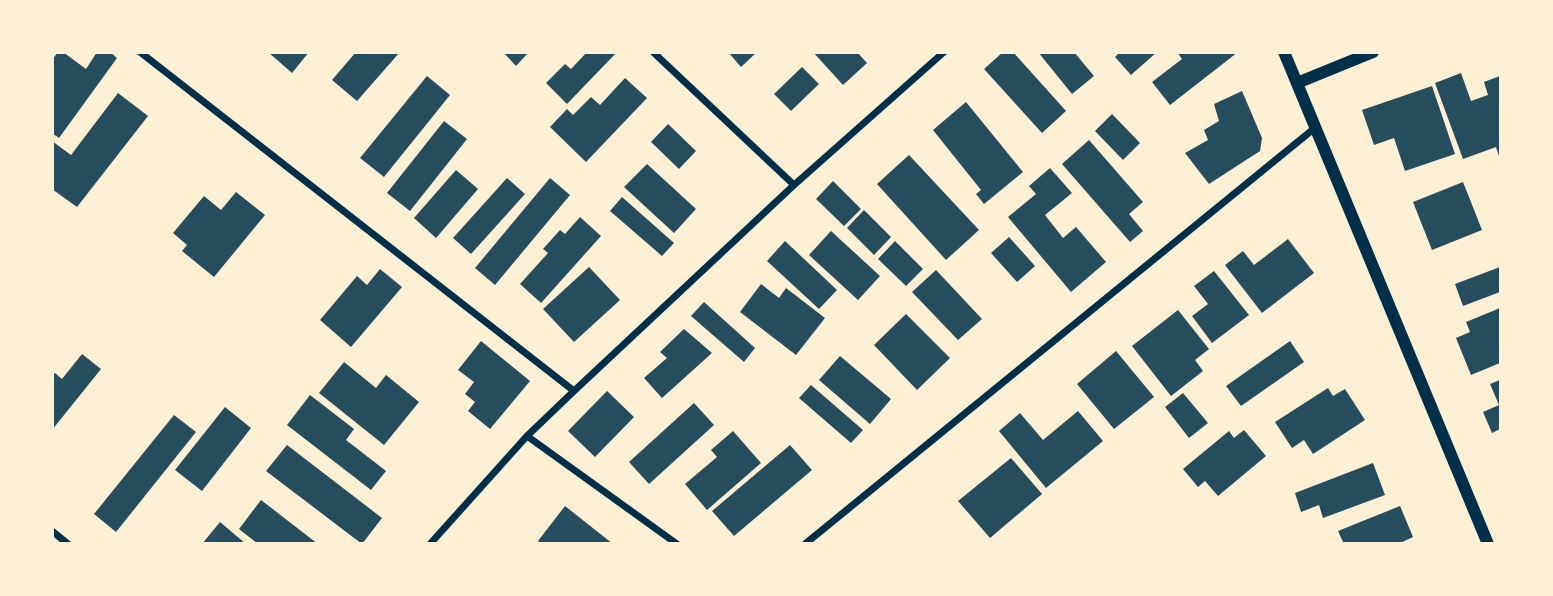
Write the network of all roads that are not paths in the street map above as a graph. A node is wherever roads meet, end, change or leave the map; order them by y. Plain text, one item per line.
1 (140, 52) edge
2 (653, 52) edge
3 (944, 52) edge
4 (1284, 52) edge
5 (1373, 52) edge
6 (1297, 83) junction
7 (1316, 127) junction
8 (794, 185) junction
9 (574, 391) junction
10 (527, 436) junction
11 (52, 531) edge
12 (68, 544) edge
13 (430, 544) edge
14 (677, 544) edge
15 (805, 544) edge
16 (1488, 544) edge

1 - 9 street
2 - 8 street
3 - 8 street
4 - 6 street
5 - 6 street
6 - 7 street
7 - 15 street
7 - 16 street
8 - 9 street
9 - 10 street
10 - 13 street
10 - 14 street
11 - 12 street

